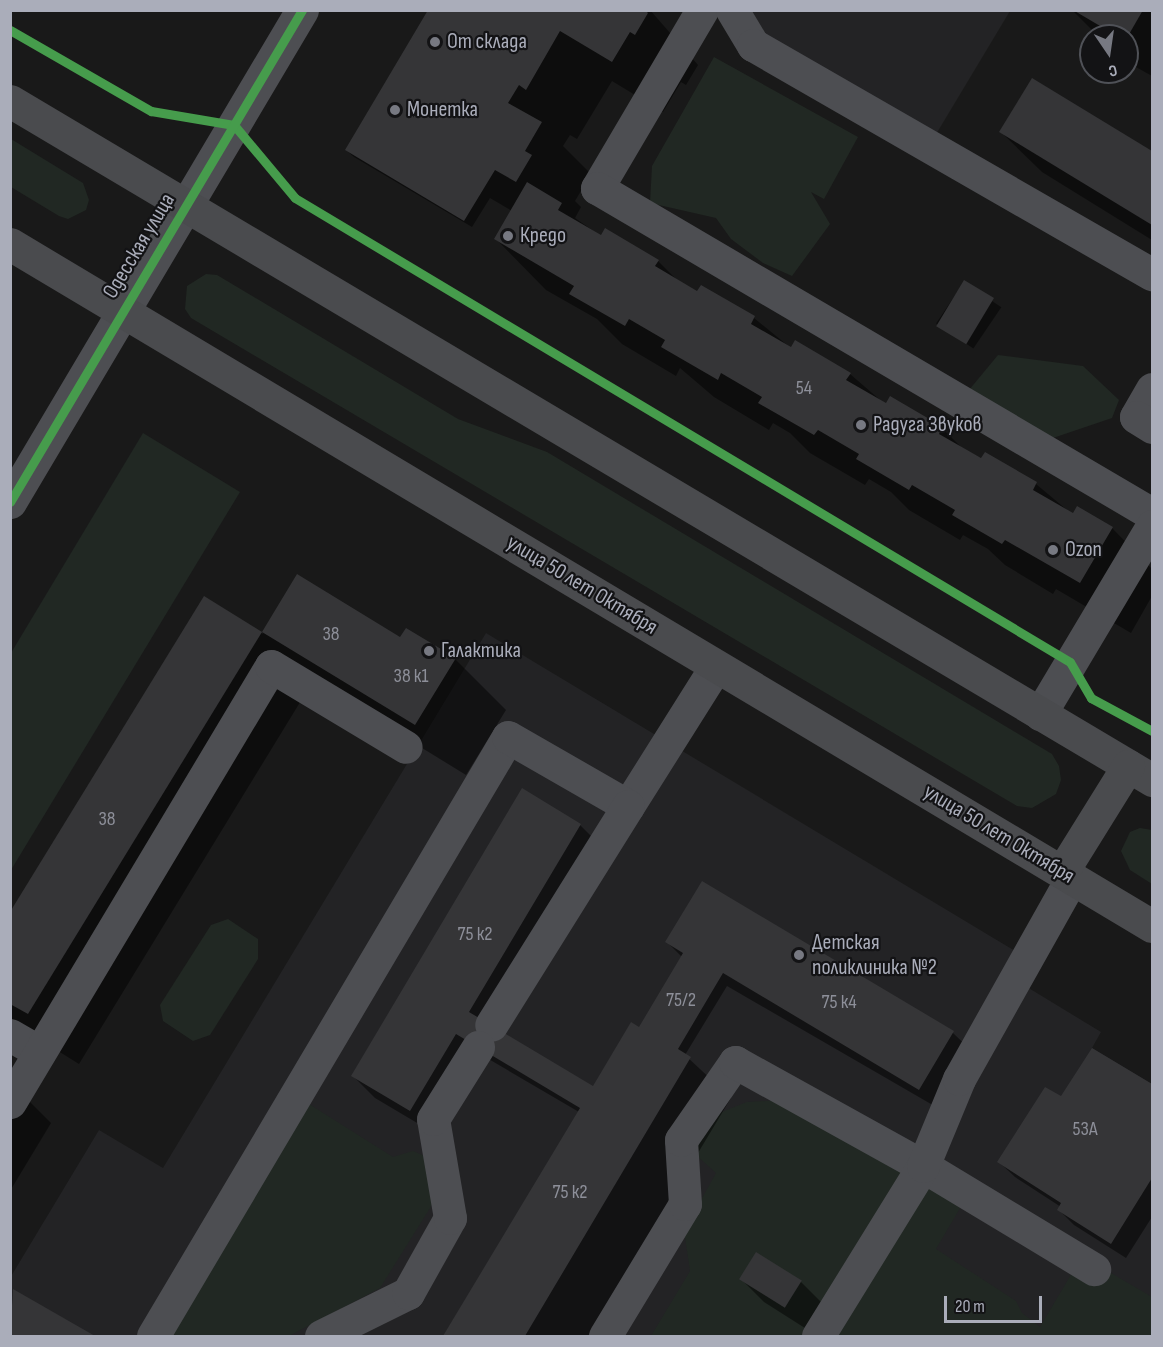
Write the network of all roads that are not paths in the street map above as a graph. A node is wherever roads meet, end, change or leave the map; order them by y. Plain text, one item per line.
1 (302, 10) edge
2 (702, 10) edge
3 (732, 10) edge
4 (10, 101) edge
5 (185, 207) junction
6 (10, 244) edge
7 (1152, 274) edge
8 (123, 313) junction
9 (1152, 388) edge
10 (1152, 427) edge
11 (10, 502) edge
12 (1152, 514) edge
13 (1152, 526) edge
14 (716, 666) junction
15 (1040, 714) junction
16 (406, 747) dead end
17 (1140, 773) edge
18 (628, 806) junction
19 (1067, 875) junction
20 (1152, 926) edge
21 (10, 1035) edge
22 (39, 1052) junction
23 (10, 1102) edge
24 (923, 1166) junction
25 (1094, 1269) dead end
26 (153, 1336) edge
27 (321, 1336) edge
28 (606, 1336) edge
29 (818, 1336) edge

1 - 5 street, Одесская улица
2 - 12 street
3 - 7 street
4 - 5 main road
5 - 8 street, Одесская улица
5 - 15 main road
6 - 8 main road, улица 50 лет Октября
8 - 11 street, Одесская улица
8 - 14 main road, улица 50 лет Октября
9 - 10 street
13 - 15 street
14 - 18 street
14 - 19 main road, улица 50 лет Октября
15 - 17 main road
16 - 22 street
17 - 19 main road
18 - 26 street
18 - 27 street
19 - 20 main road, улица 50 лет Октября
19 - 24 street
21 - 22 street
22 - 23 street
24 - 25 street
24 - 28 street
24 - 29 street

